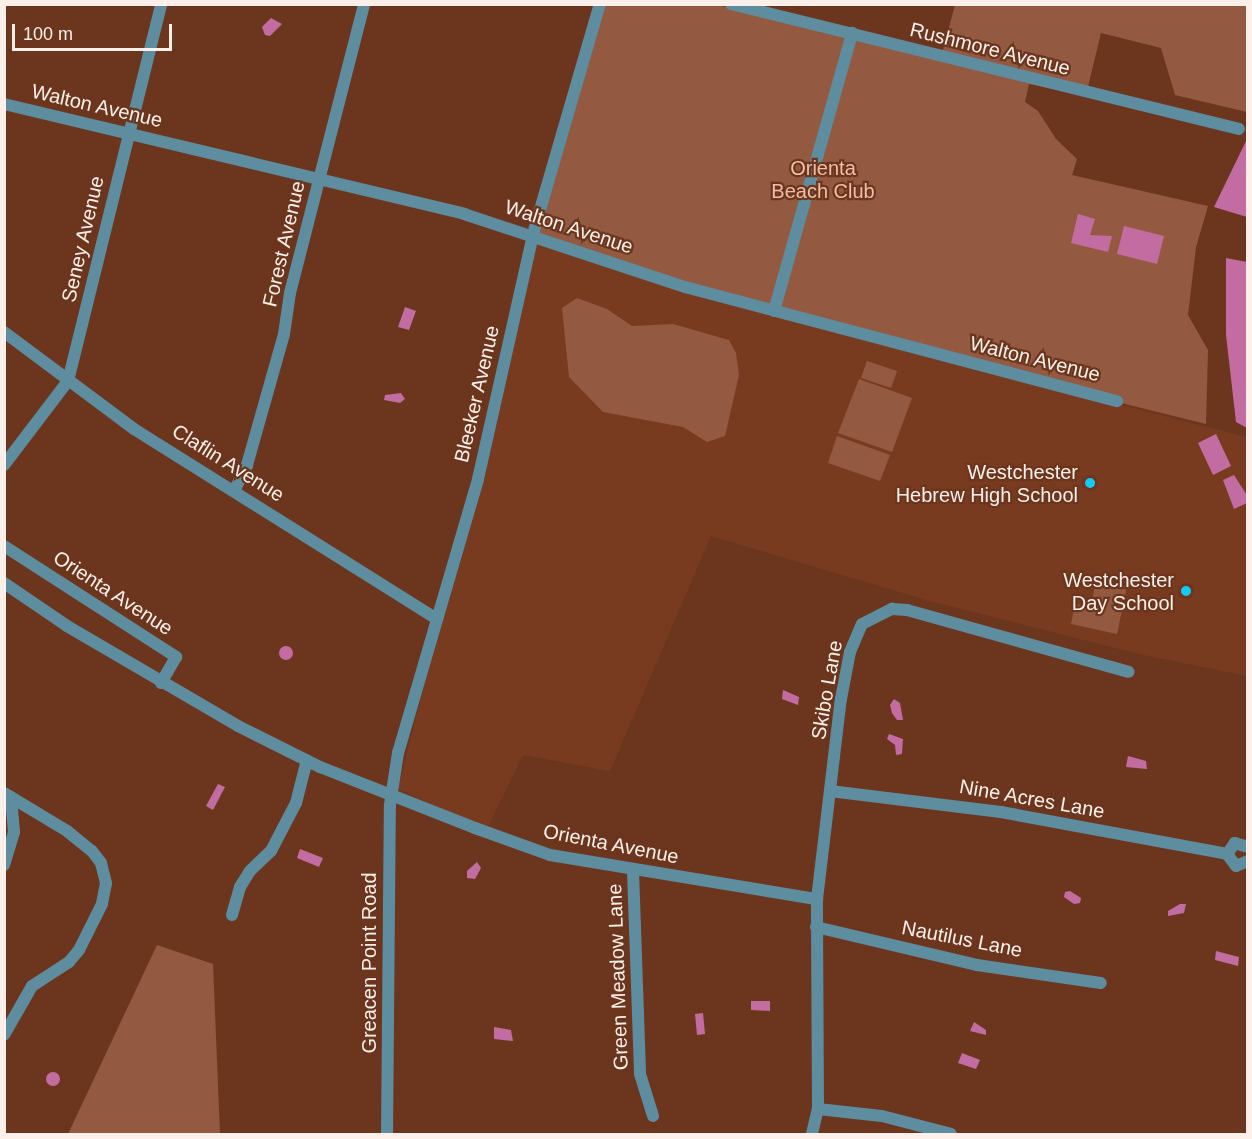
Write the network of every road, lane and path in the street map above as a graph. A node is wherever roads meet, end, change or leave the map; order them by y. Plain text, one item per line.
1 (161, 4) edge
2 (364, 4) edge
3 (600, 4) edge
4 (731, 4) edge
5 (852, 33) junction
6 (4, 104) edge
7 (1239, 129) dead end
8 (128, 134) junction
9 (320, 177) junction
10 (533, 234) junction
11 (774, 311) junction
12 (4, 332) edge
13 (68, 381) junction
14 (1118, 401) dead end
15 (4, 465) edge
16 (234, 491) junction
17 (4, 546) edge
18 (4, 583) edge
19 (437, 619) junction
20 (1129, 672) dead end
21 (161, 683) junction
22 (307, 760) junction
23 (830, 792) junction
24 (392, 793) junction
25 (8, 795) edge
26 (1248, 847) edge
27 (1227, 854) junction
28 (1248, 861) edge
29 (4, 865) edge
30 (633, 871) junction
31 (817, 899) junction
32 (232, 915) dead end
33 (816, 927) junction
34 (1101, 983) dead end
35 (4, 1035) edge
36 (818, 1109) junction
37 (653, 1116) dead end
38 (387, 1134) edge
39 (812, 1134) edge
40 (951, 1134) edge

1 - 8 street, Seney Avenue
2 - 9 street, Forest Avenue
3 - 10 street, Bleeker Avenue
4 - 5 street, Rushmore Avenue
5 - 7 street, Rushmore Avenue
5 - 11 street
6 - 8 street, Walton Avenue
8 - 9 street, Walton Avenue
8 - 13 street, Seney Avenue
9 - 10 street, Walton Avenue
9 - 16 street, Forest Avenue
10 - 11 street, Walton Avenue
10 - 19 street, Bleeker Avenue
11 - 14 street, Walton Avenue
12 - 13 street, Claflin Avenue
13 - 15 street, Seney Avenue
13 - 16 street, Claflin Avenue
16 - 19 street, Claflin Avenue
17 - 21 street, Orienta Avenue
18 - 21 street, Orienta Avenue
19 - 24 street, Bleeker Avenue
20 - 23 street, Skibo Lane
21 - 22 street, Orienta Avenue
22 - 24 street, Orienta Avenue
22 - 32 street
23 - 27 street, Nine Acres Lane
23 - 31 street, Skibo Lane
24 - 30 street, Orienta Avenue
24 - 38 street, Greacen Point Road
25 - 29 street
25 - 35 street
26 - 27 street, Nine Acres Lane
27 - 28 street, Nine Acres Lane
30 - 31 street, Orienta Avenue
30 - 37 street, Green Meadow Lane
31 - 33 street
33 - 34 street, Nautilus Lane
33 - 36 street
36 - 39 street
36 - 40 street

